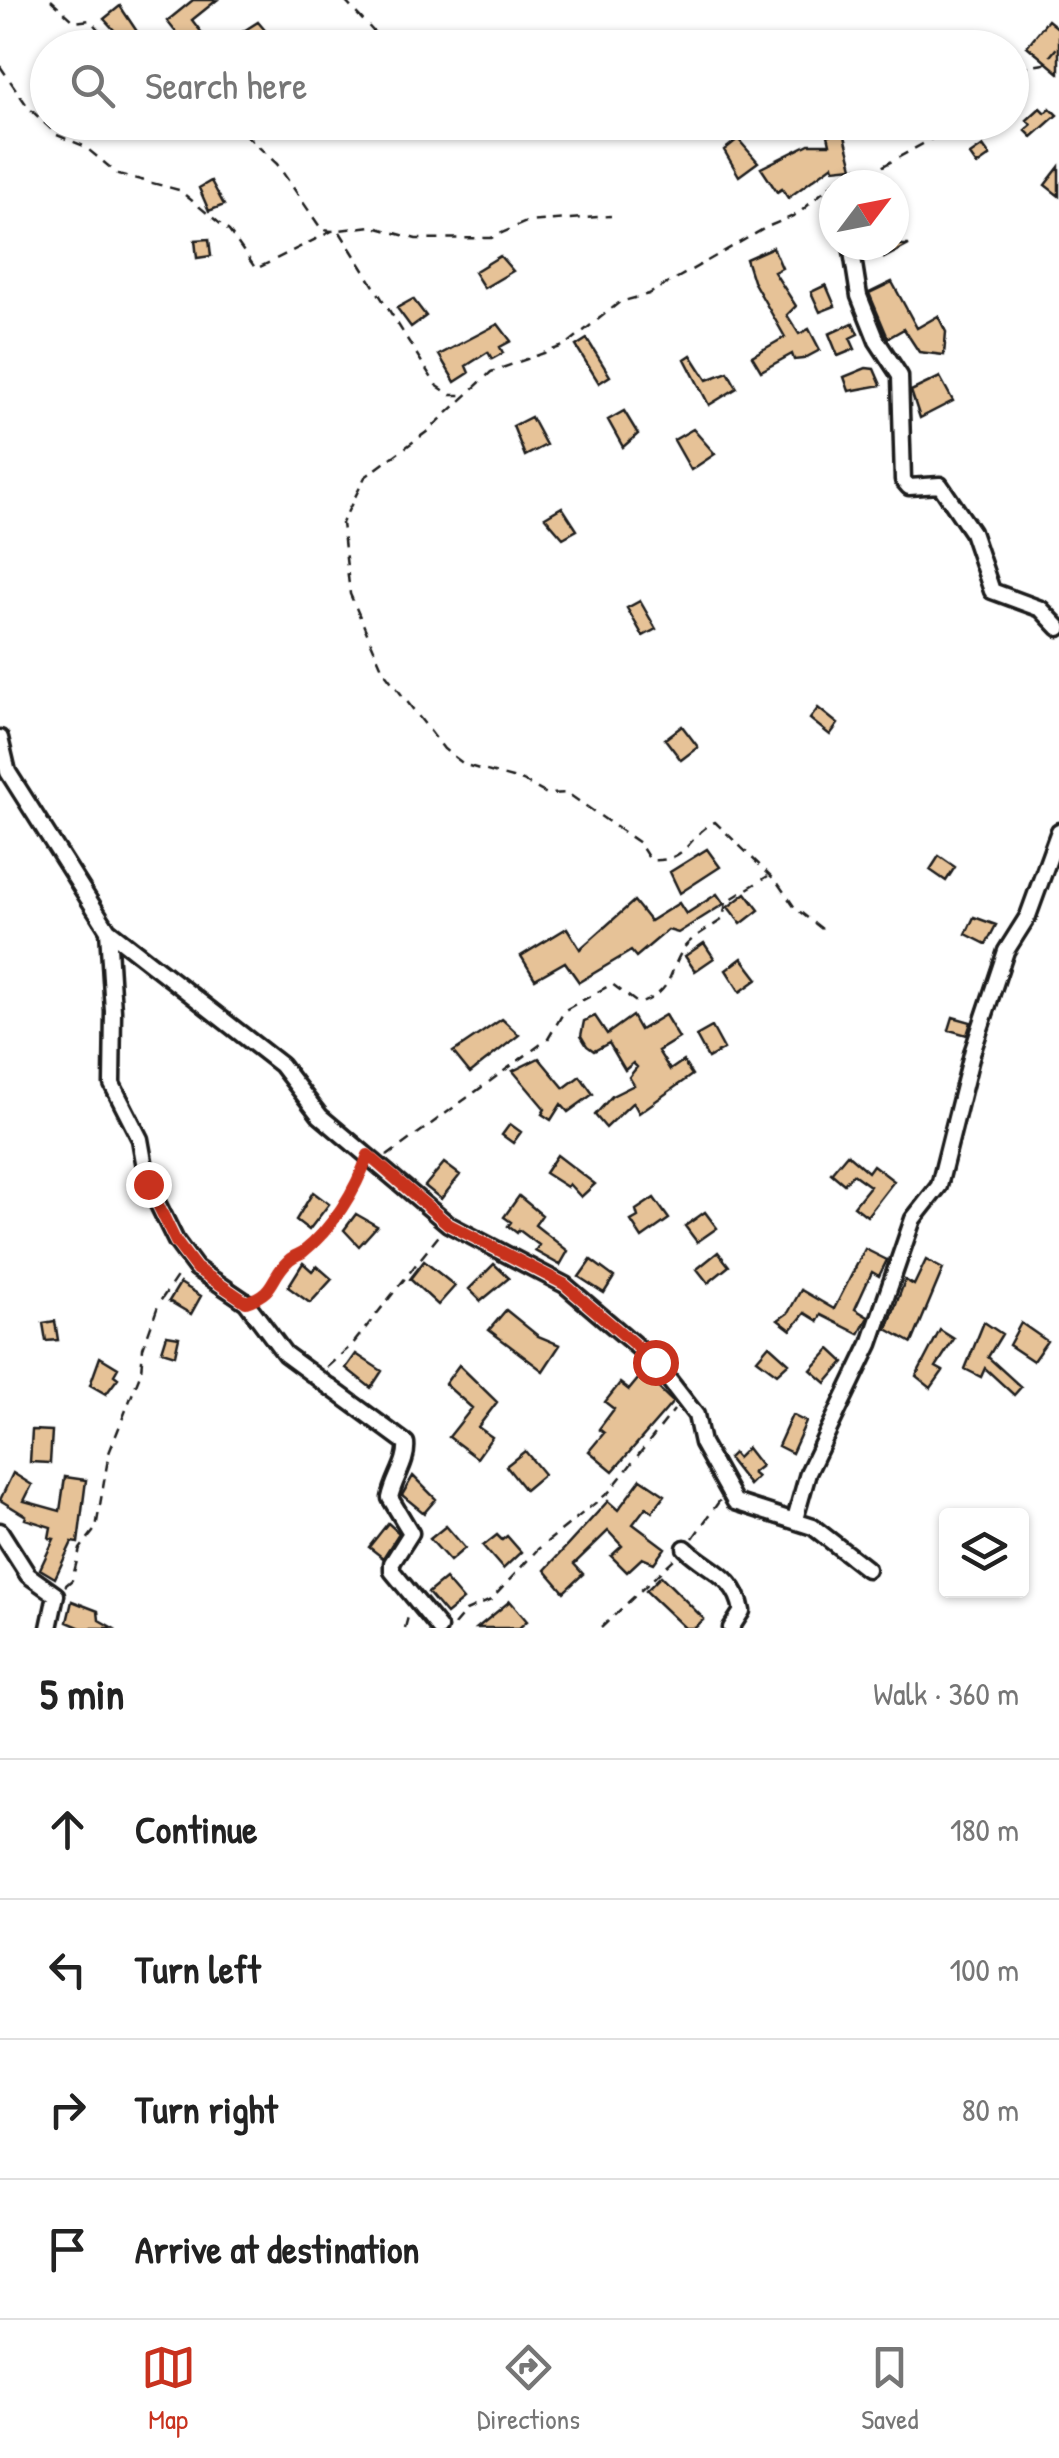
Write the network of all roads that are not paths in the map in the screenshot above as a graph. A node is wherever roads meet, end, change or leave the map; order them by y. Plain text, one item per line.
1 (853, 260) edge
2 (1059, 628) edge
3 (0, 738) edge
4 (1059, 830) edge
5 (108, 930) junction
6 (795, 1519) junction
7 (0, 1531) edge
8 (685, 1548) road end
9 (867, 1569) dead end
10 (50, 1628) edge
11 (439, 1628) edge
12 (731, 1628) edge

1 - 2 street
3 - 5 street
4 - 6 street
5 - 6 street
5 - 11 street
6 - 9 street
7 - 10 street
8 - 12 street

